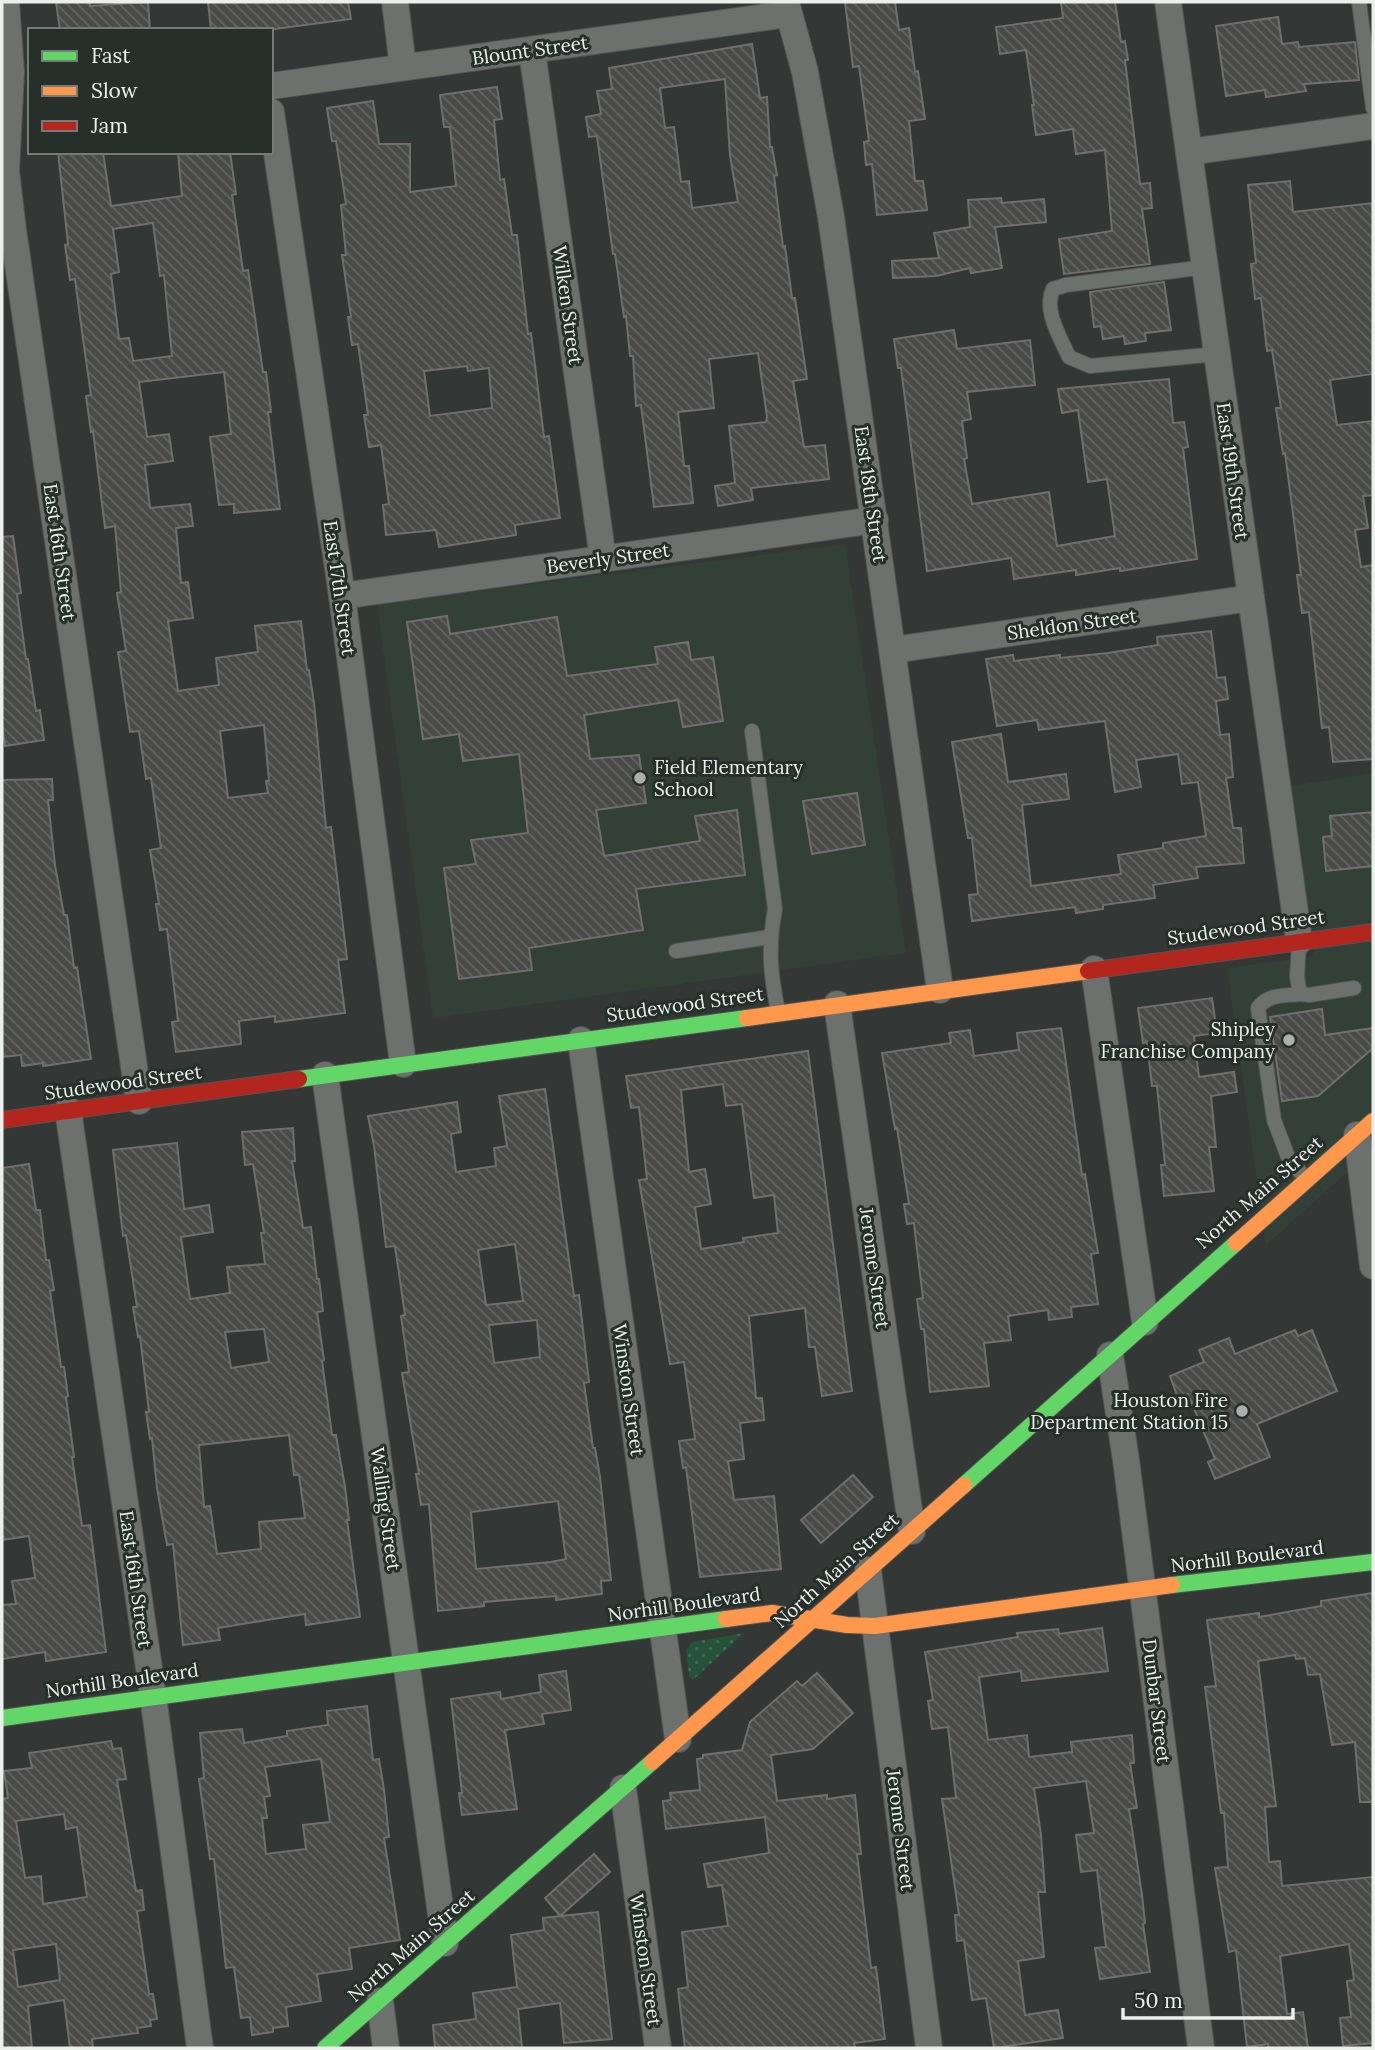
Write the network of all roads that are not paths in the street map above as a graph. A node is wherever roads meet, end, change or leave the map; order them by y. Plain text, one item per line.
1 (6, 2) edge
2 (395, 2) edge
3 (1168, 2) edge
4 (1359, 2) edge
5 (787, 8) edge
6 (532, 51) junction
7 (403, 67) junction
8 (273, 86) edge
9 (1373, 108) edge
10 (19, 116) edge
11 (273, 126) edge
12 (1373, 126) edge
13 (1189, 152) junction
14 (1205, 267) junction
15 (1217, 354) junction
16 (876, 520) junction
17 (603, 559) junction
18 (342, 596) junction
19 (1251, 598) junction
20 (893, 650) junction
21 (752, 731) dead end
22 (1373, 932) edge
23 (770, 937) junction
24 (1299, 941) junction
25 (676, 951) dead end
26 (1094, 969) junction
27 (1354, 988) dead end
28 (940, 990) junction
29 (1300, 994) junction
30 (837, 1004) junction
31 (779, 1013) junction
32 (581, 1040) junction
33 (403, 1064) junction
34 (325, 1075) junction
35 (139, 1101) junction
36 (68, 1110) junction
37 (2, 1119) edge
38 (1365, 1128) edge
39 (1306, 1179) junction
40 (1373, 1266) edge
41 (1145, 1322) junction
42 (1110, 1355) junction
43 (912, 1531) junction
44 (1373, 1562) edge
45 (868, 1570) junction
46 (1142, 1589) junction
47 (813, 1618) junction
48 (875, 1626) junction
49 (663, 1629) junction
50 (407, 1664) junction
51 (153, 1696) junction
52 (2, 1718) edge
53 (678, 1739) junction
54 (623, 1788) junction
55 (445, 1943) junction
56 (380, 2001) junction
57 (200, 2048) edge
58 (325, 2048) edge
59 (386, 2048) edge
60 (658, 2048) edge
61 (929, 2048) edge
62 (1201, 2048) edge

1 - 10 street, East 16th Street
2 - 7 street
3 - 13 street, East 19th Street
4 - 9 lane
5 - 6 street, Blount Street
5 - 16 street, East 18th Street
6 - 7 street, Blount Street
6 - 17 street, Wilken Street
7 - 8 street, Blount Street
10 - 35 street, East 16th Street
11 - 18 street, East 17th Street
12 - 13 street
13 - 14 street, East 19th Street
14 - 15 street, East 19th Street
14 - 15 lane
15 - 19 street, East 19th Street
16 - 17 street, Beverly Street
16 - 20 street, East 18th Street
17 - 18 street, Beverly Street
18 - 33 street, East 17th Street
19 - 20 street, Sheldon Street
19 - 24 street, East 19th Street
20 - 28 street, East 18th Street
21 - 23 lane
22 - 24 main road, Studewood Street
23 - 25 lane
23 - 31 lane
24 - 26 main road, Studewood Street
24 - 29 lane
26 - 28 main road, Studewood Street
26 - 41 street
27 - 29 lane
28 - 30 main road, Studewood Street
29 - 39 lane
30 - 31 main road, Studewood Street
30 - 43 street, Jerome Street
31 - 32 main road, Studewood Street
32 - 33 main road, Studewood Street
32 - 49 street, Winston Street
33 - 34 main road, Studewood Street
34 - 35 main road, Studewood Street
34 - 50 street, Walling Street
35 - 36 main road, Studewood Street
36 - 37 main road, Studewood Street
36 - 51 street, East 16th Street
38 - 39 main road, North Main Street
38 - 40 street
39 - 41 main road, North Main Street
41 - 42 main road, North Main Street
42 - 43 main road, North Main Street
42 - 46 street, Dunbar Street
43 - 45 main road, North Main Street
44 - 46 main road, Norhill Boulevard
45 - 47 main road, North Main Street
45 - 48 street, Jerome Street
46 - 48 main road, Norhill Boulevard
46 - 62 street, Dunbar Street
47 - 48 main road, Norhill Boulevard
47 - 49 main road, Norhill Boulevard
47 - 53 main road, North Main Street
48 - 61 street, Jerome Street
49 - 50 main road, Norhill Boulevard
49 - 53 street, Winston Street
50 - 51 main road, Norhill Boulevard
50 - 55 street, Walling Street
51 - 52 main road, Norhill Boulevard
51 - 57 street, East 16th Street
53 - 54 main road, North Main Street
54 - 55 main road, North Main Street
54 - 60 street, Winston Street
55 - 56 main road, North Main Street
56 - 58 main road, North Main Street
56 - 59 street

